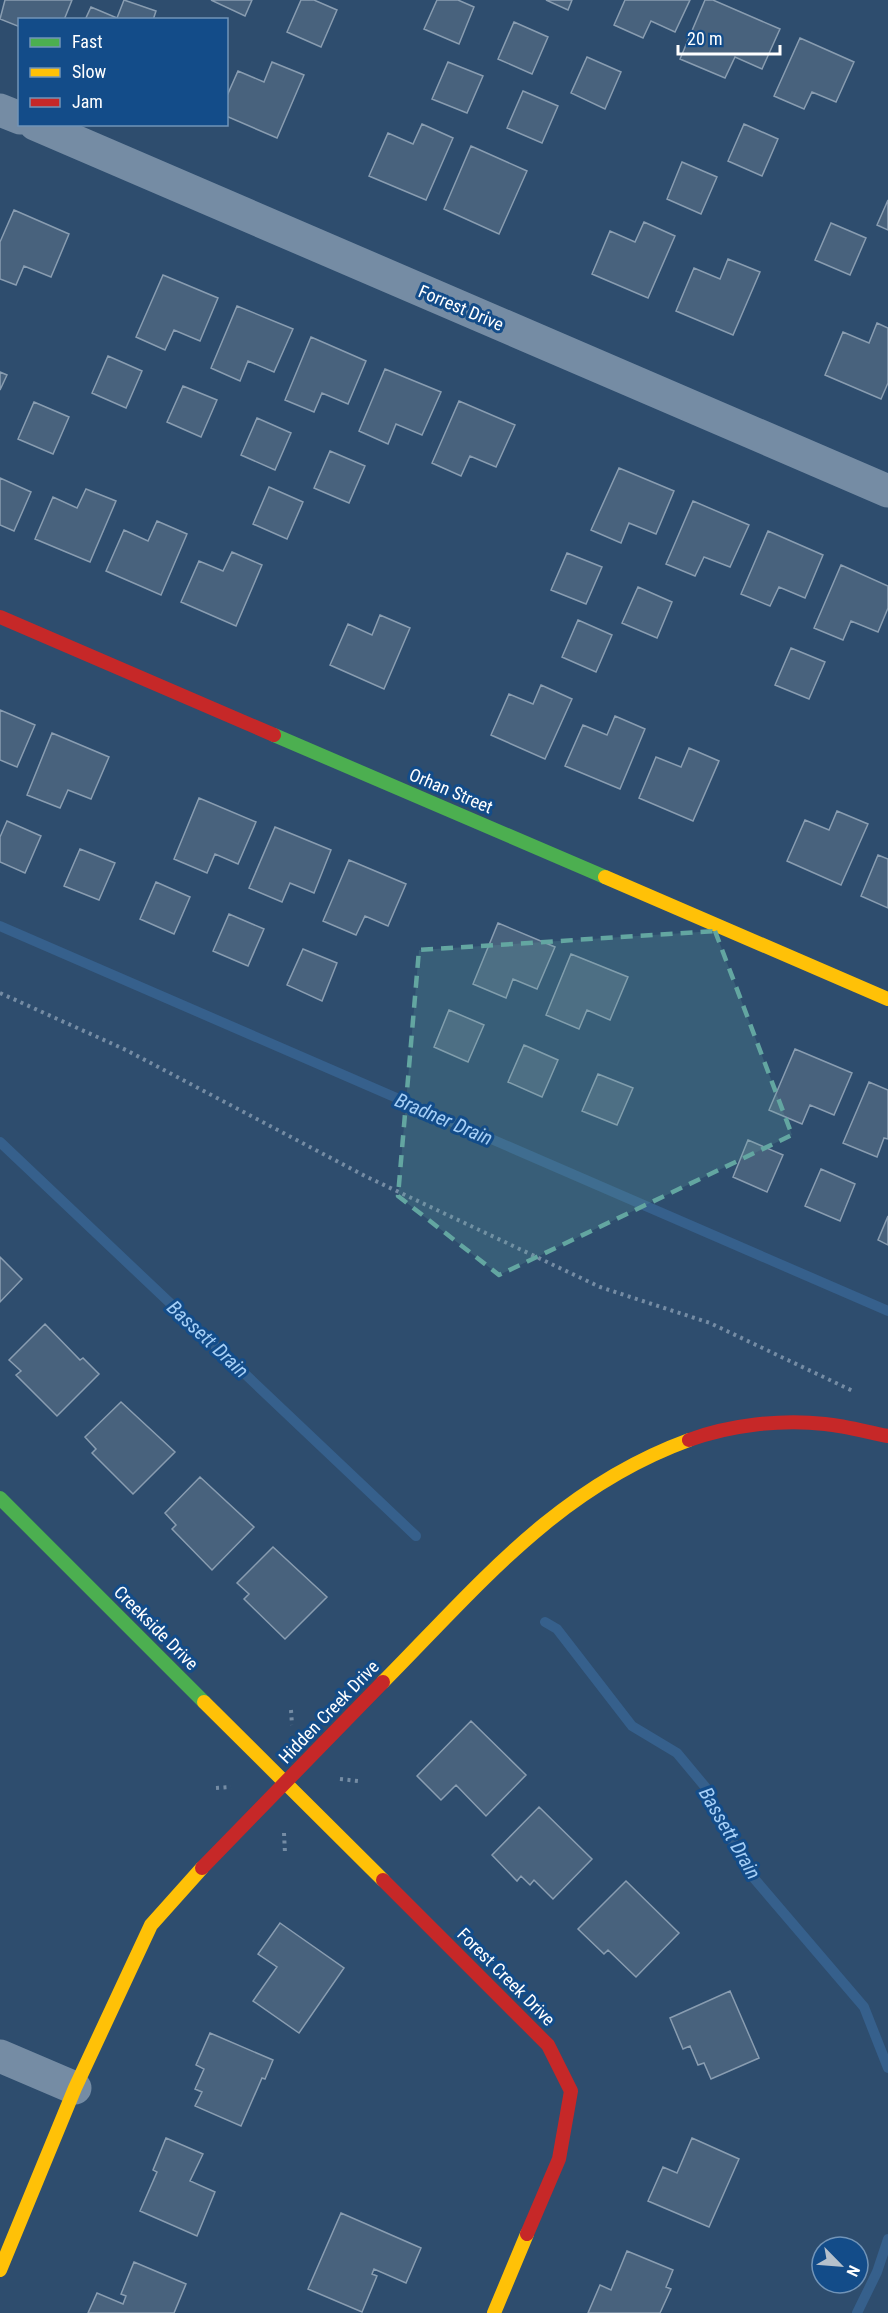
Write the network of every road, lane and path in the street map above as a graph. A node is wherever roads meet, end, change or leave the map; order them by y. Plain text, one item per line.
1 (0, 110) edge
2 (18, 117) edge
3 (40, 126) edge
4 (888, 491) edge
5 (0, 617) edge
6 (0, 993) edge
7 (888, 999) edge
8 (866, 1394) dead end
9 (887, 1436) edge
10 (0, 1498) edge
11 (291, 1710) dead end
12 (292, 1729) dead end
13 (340, 1779) dead end
14 (358, 1781) dead end
15 (286, 1783) junction
16 (234, 1787) dead end
17 (216, 1788) dead end
18 (284, 1833) dead end
19 (285, 1853) dead end
20 (0, 2056) edge
21 (75, 2088) junction
22 (0, 2270) edge
23 (494, 2313) edge

1 - 2 street
3 - 4 street, Forrest Drive
5 - 7 street, Orhan Street
6 - 8 path
9 - 15 street, Hidden Creek Drive
10 - 15 street, Creekside Drive
11 - 12 path
13 - 14 path
15 - 21 street, Hidden Creek Drive
15 - 23 street, Forest Creek Drive
16 - 17 path
18 - 19 path
20 - 21 street
21 - 22 street, Hidden Creek Drive

